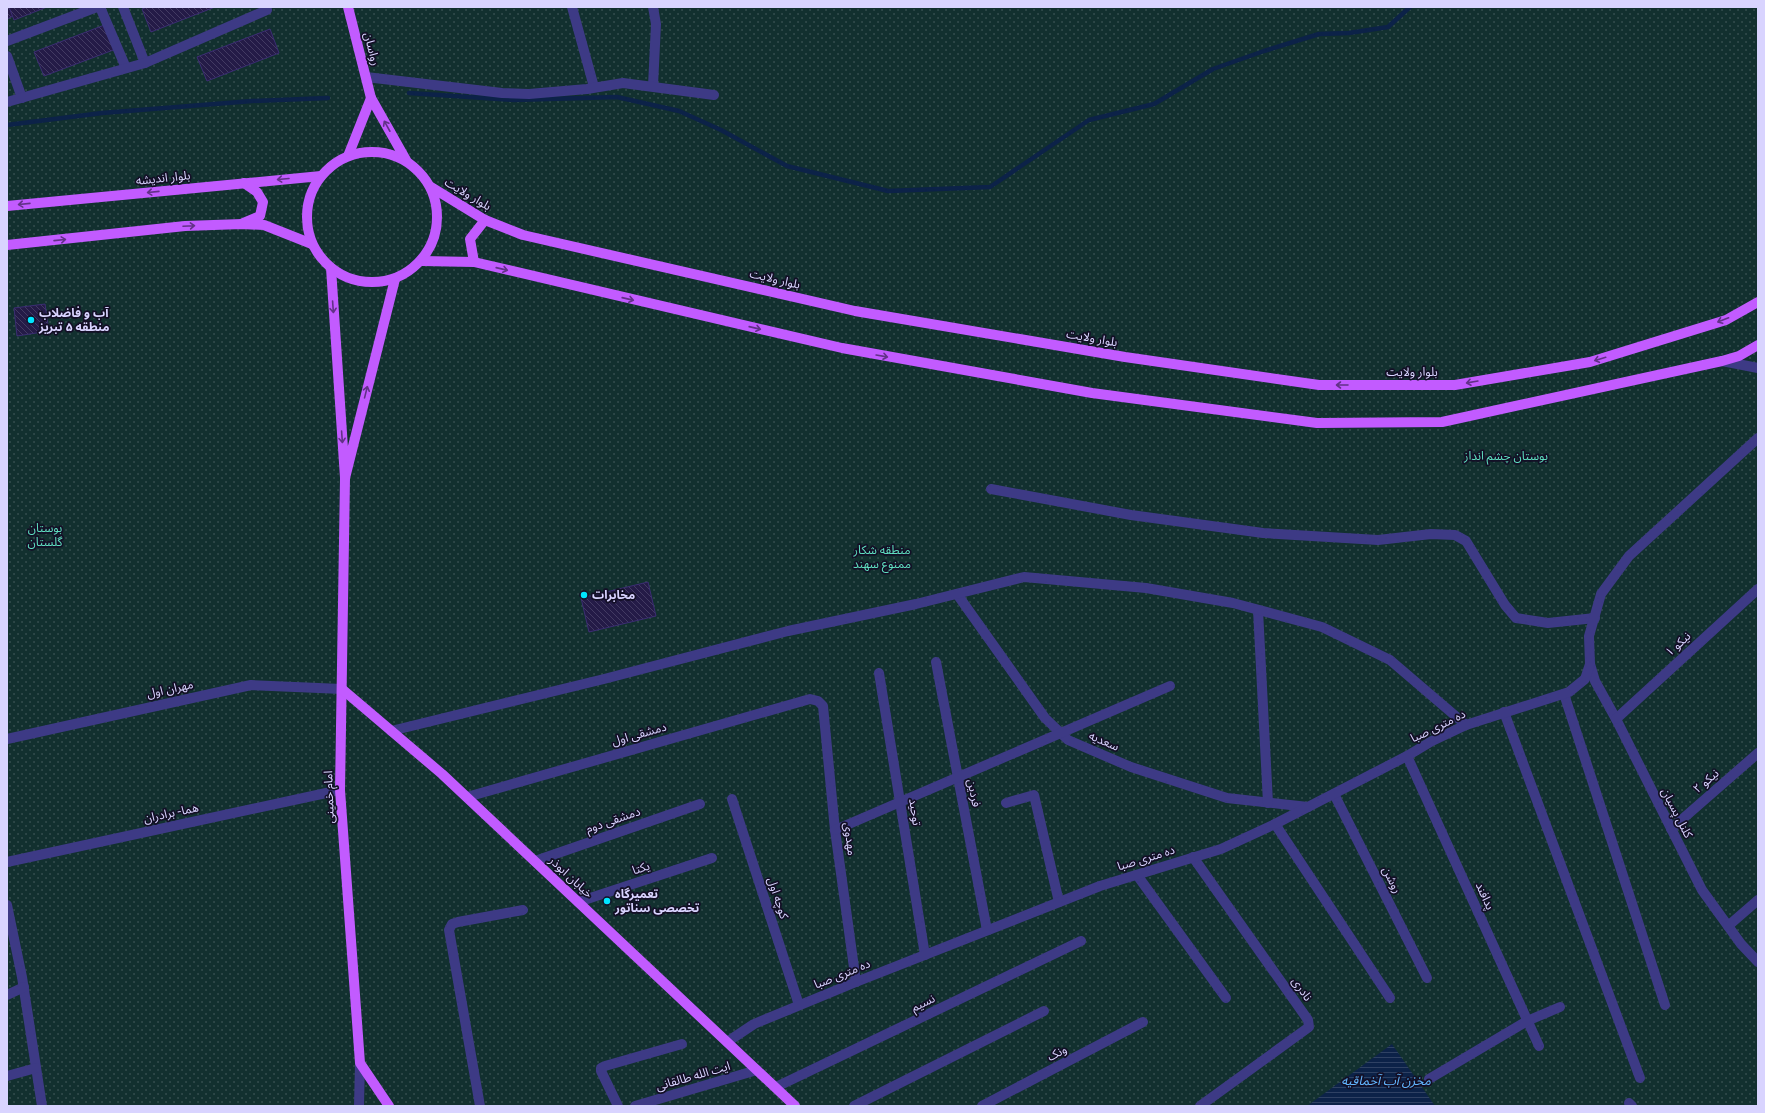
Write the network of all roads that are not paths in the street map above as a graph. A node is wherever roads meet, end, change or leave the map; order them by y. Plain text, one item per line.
1 (97, 7) edge
2 (100, 7) edge
3 (123, 7) edge
4 (348, 7) edge
5 (572, 7) edge
6 (653, 7) edge
7 (267, 10) dead end
8 (7, 41) edge
9 (7, 56) edge
10 (145, 63) junction
11 (126, 68) junction
12 (366, 76) junction
13 (653, 86) junction
14 (594, 88) junction
15 (714, 95) dead end
16 (22, 98) junction
17 (371, 98) junction
18 (7, 102) edge
19 (348, 156) junction
20 (406, 160) junction
21 (321, 176) junction
22 (244, 183) junction
23 (431, 187) junction
24 (7, 206) edge
25 (485, 220) junction
26 (242, 224) junction
27 (312, 244) junction
28 (7, 245) edge
29 (422, 261) junction
30 (474, 262) junction
31 (331, 268) junction
32 (395, 279) junction
33 (1758, 302) edge
34 (1758, 345) edge
35 (1722, 361) junction
36 (1758, 368) edge
37 (1758, 438) edge
38 (345, 478) junction
39 (991, 489) dead end
40 (1758, 589) edge
41 (957, 594) junction
42 (1258, 610) junction
43 (1595, 618) junction
44 (936, 662) dead end
45 (1590, 664) junction
46 (879, 673) dead end
47 (1170, 686) dead end
48 (342, 689) junction
49 (1567, 693) junction
50 (818, 701) joint
51 (1504, 712) junction
52 (1616, 719) junction
53 (1466, 725) junction
54 (392, 731) junction
55 (1060, 733) junction
56 (7, 739) edge
57 (1758, 753) edge
58 (1407, 756) junction
59 (958, 777) junction
60 (340, 790) junction
61 (1334, 794) junction
62 (467, 797) junction
63 (732, 799) dead end
64 (900, 802) junction
65 (1006, 803) dead end
66 (1268, 803) junction
67 (700, 804) dead end
68 (1308, 807) junction
69 (1275, 824) junction
70 (1670, 829) junction
71 (835, 830) junction
72 (1193, 857) junction
73 (712, 858) dead end
74 (535, 861) junction
75 (7, 862) edge
76 (1137, 874) junction
77 (1758, 900) edge
78 (578, 902) junction
79 (1058, 902) junction
80 (7, 905) edge
81 (523, 910) dead end
82 (1728, 926) junction
83 (987, 930) junction
84 (1081, 941) dead end
85 (925, 955) junction
86 (1758, 962) edge
87 (1428, 978) dead end
88 (856, 982) junction
89 (24, 987) junction
90 (7, 995) edge
91 (1226, 998) dead end
92 (1390, 998) dead end
93 (799, 1005) junction
94 (1665, 1005) dead end
95 (1560, 1007) dead end
96 (1044, 1011) dead end
97 (1528, 1021) junction
98 (1143, 1022) dead end
99 (727, 1042) junction
100 (682, 1044) dead end
101 (1539, 1046) dead end
102 (360, 1063) junction
103 (36, 1068) junction
104 (757, 1070) junction
105 (7, 1076) edge
106 (1640, 1078) dead end
107 (1429, 1079) dead end
108 (776, 1087) junction
109 (42, 1106) edge
110 (360, 1106) edge
111 (389, 1106) edge
112 (480, 1106) edge
113 (618, 1106) edge
114 (635, 1106) edge
115 (795, 1106) edge
116 (854, 1106) edge
117 (982, 1106) edge
118 (1200, 1106) edge

1 - 8 street
2 - 11 street
3 - 10 street
4 - 12 main road, رواسان
5 - 14 street
6 - 13 street
7 - 10 street
9 - 16 street
10 - 11 street
11 - 16 street
12 - 14 street
12 - 17 main road, رواسان
13 - 14 street
13 - 15 street
16 - 18 street
17 - 19 main road
20 -> 17 main road, رواسان
19 - 20 main road
19 - 21 main road
20 - 23 main road
21 -> 22 main road, بلوار اندیشه
21 - 27 main road
22 -> 24 main road, بلوار اندیشه
22 - 26 main road
23 - 25 main road, بلوار ولایت
23 - 29 main road
25 - 30 main road
33 -> 25 main road, بلوار ولایت
26 - 27 main road
28 -> 26 main road
27 - 31 main road
29 - 30 main road
29 - 32 main road
30 -> 35 main road
31 - 32 main road
31 -> 38 main road
38 -> 32 main road
34 - 35 main road
35 - 36 street
37 - 43 street
38 - 48 main road, امام خمینی
39 - 43 street
40 - 52 street, نیکو ۱
41 - 42 street
41 - 54 street
41 - 55 street, سعدیه
42 - 53 street
42 - 66 street
43 - 45 street
44 - 59 street, فردین
45 - 49 street
45 - 52 street, کلنل پسیان
46 - 64 street, توحید
47 - 55 street
48 - 54 main road, خیابان ابوذر
48 - 56 street, مهران اول
48 - 60 main road, امام خمینی
49 - 51 street, ده متری صبا
49 - 94 street
50 - 62 street, دمشقی اول
50 - 71 street, مهدوی
51 - 53 street, ده متری صبا
51 - 106 street
52 - 70 street, کلنل پسیان
53 - 58 street, ده متری صبا
54 - 62 main road, خیابان ابوذر
55 - 59 street
55 - 66 street, سعدیه
57 - 70 street, نیکو ۲
58 - 61 street, ده متری صبا
58 - 97 street, پدافند
59 - 64 street
59 - 83 street, فردین
60 - 75 street, هما- برادران
60 - 102 main road, امام خمینی
61 - 68 street, ده متری صبا
61 - 87 street, روشن
62 - 74 main road, خیابان ابوذر
63 - 93 street, کوچه اول
64 - 71 street
64 - 85 street, توحید
65 - 79 street
66 - 68 street, سعدیه
67 - 74 street, دمشقی دوم
68 - 69 street, ده متری صبا
69 - 72 street, ده متری صبا
69 - 92 street
70 - 82 street, کلنل پسیان
71 - 88 street, مهدوی
72 - 76 street, ده متری صبا
72 - 118 street, نادری
73 - 78 street, یکتا
74 - 78 main road, خیابان ابوذر
76 - 79 street, ده متری صبا
76 - 91 street
77 - 82 street
78 - 99 main road, خیابان ابوذر
79 - 83 street, ده متری صبا
80 - 89 street
81 - 112 street
82 - 86 street, کلنل پسیان
83 - 85 street, ده متری صبا
84 - 108 street, نسیم
85 - 88 street, ده متری صبا
88 - 93 street, ده متری صبا
89 - 90 street
89 - 103 street
93 - 99 street, ده متری صبا
95 - 97 street
96 - 116 street
97 - 101 street, پدافند
97 - 107 street
98 - 117 street, ونک
99 - 104 main road, خیابان ابوذر
100 - 113 street
102 - 110 street
102 - 111 main road, امام خمینی
103 - 105 street
103 - 109 street
104 - 108 main road, خیابان ابوذر
104 - 114 street, ایت الله طالقانی
108 - 115 main road, خیابان ابوذر

